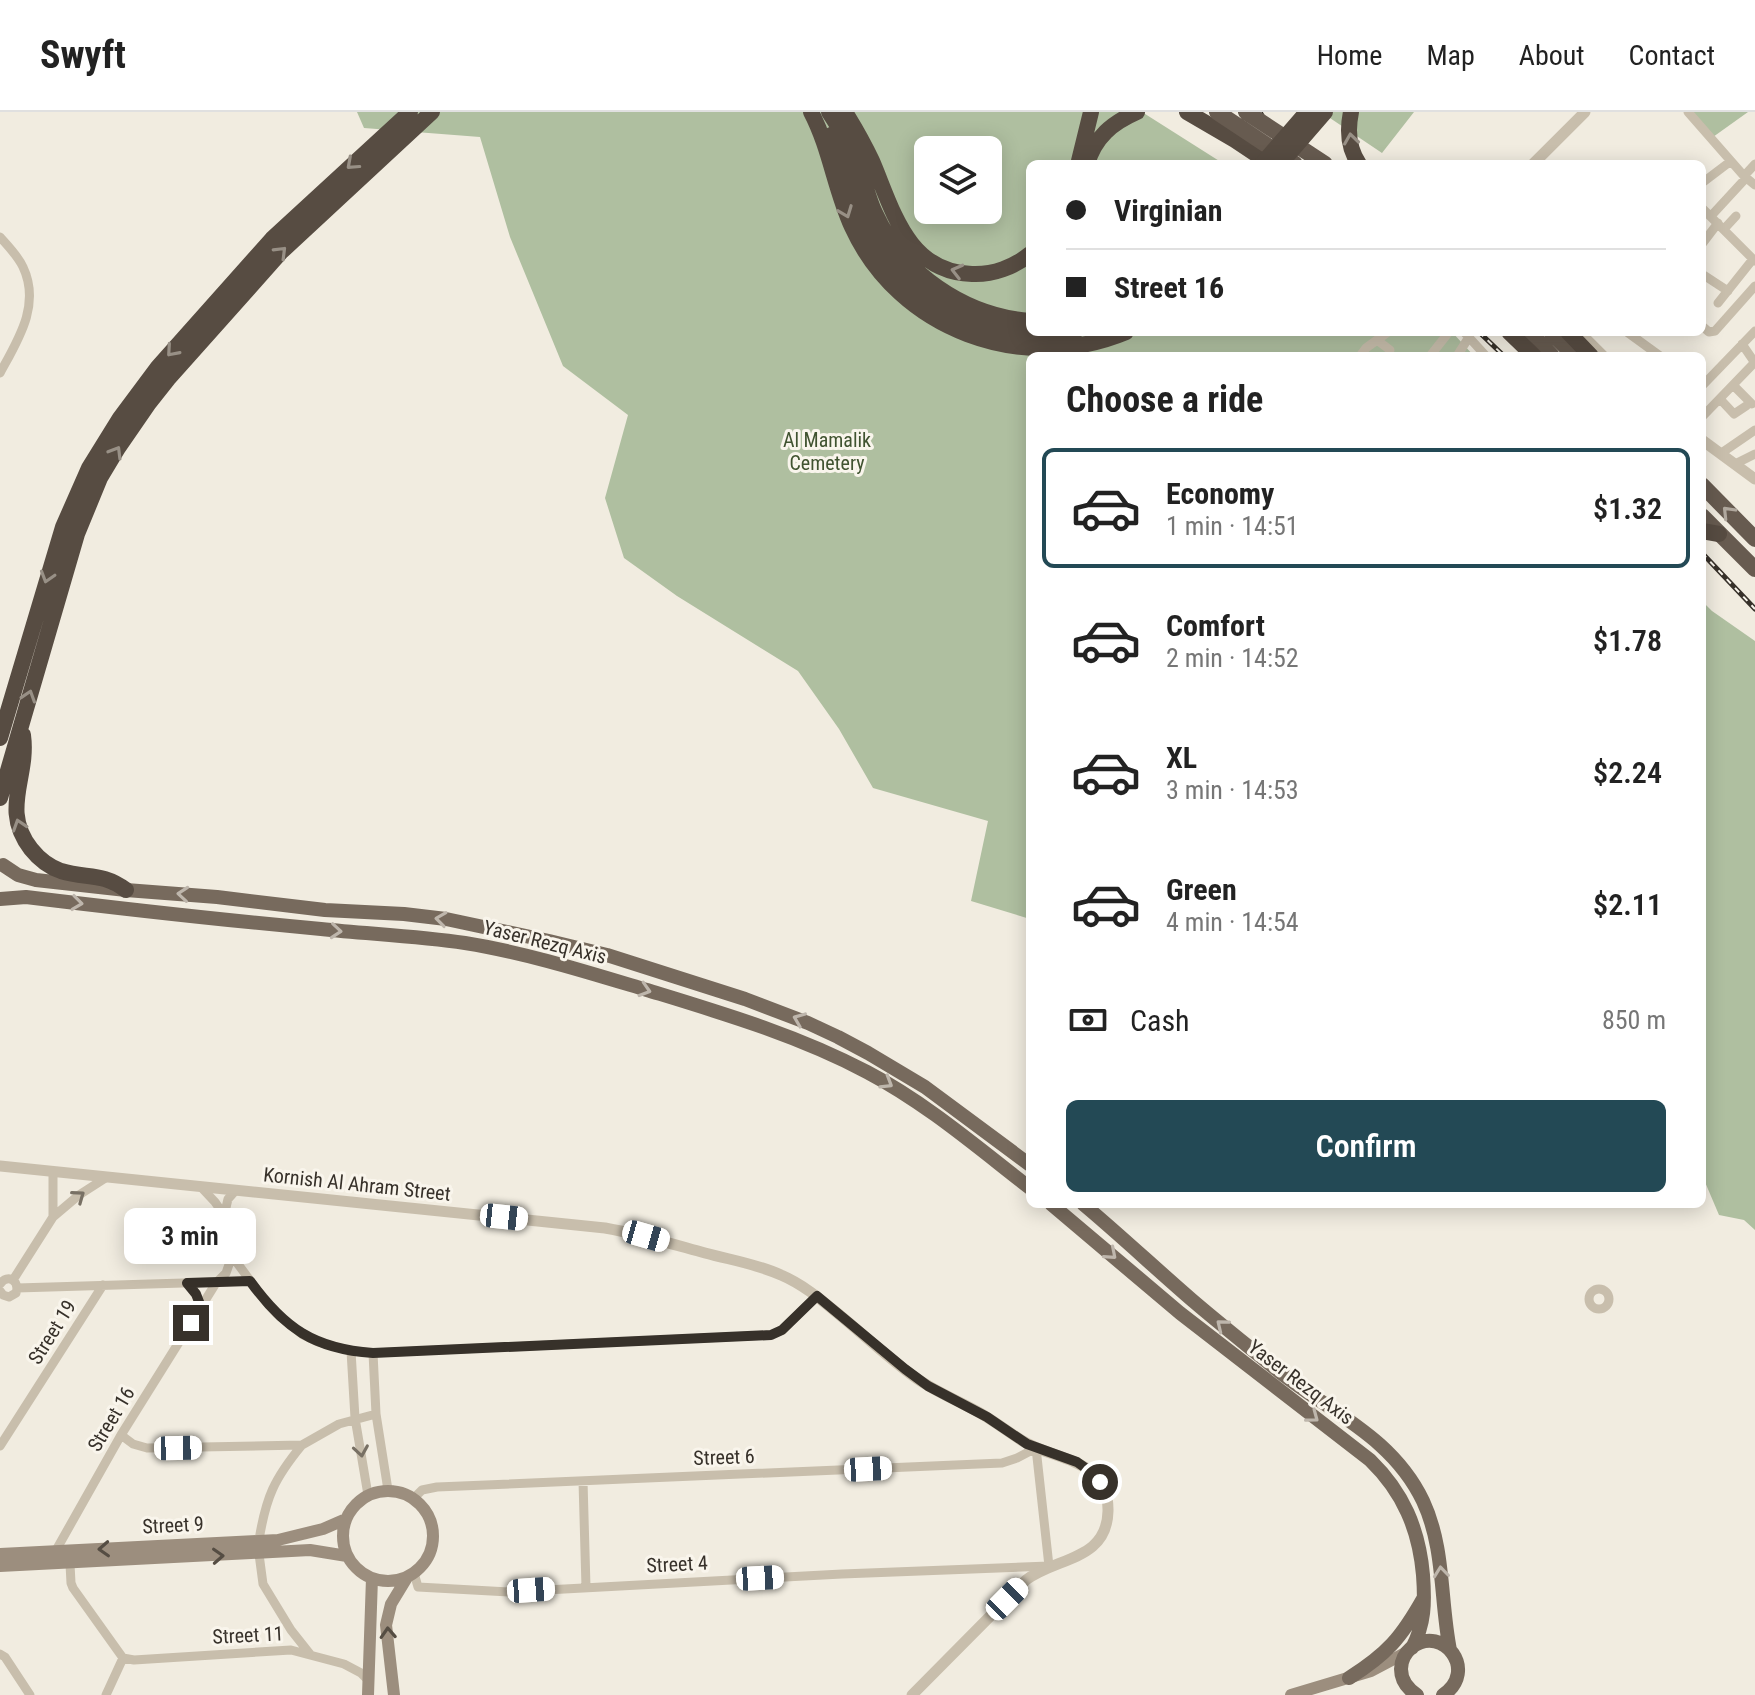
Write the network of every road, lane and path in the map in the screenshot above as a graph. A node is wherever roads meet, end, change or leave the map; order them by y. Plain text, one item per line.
1 (410, 112) edge
2 (432, 112) edge
3 (811, 112) edge
4 (829, 112) edge
5 (845, 112) edge
6 (1091, 112) edge
7 (1137, 112) edge
8 (1187, 112) edge
9 (1217, 112) edge
10 (1246, 112) edge
11 (1307, 112) edge
12 (1325, 112) edge
13 (1351, 112) edge
14 (1585, 112) edge
15 (1688, 112) edge
16 (1079, 160) edge
17 (1088, 160) edge
18 (1265, 160) edge
19 (1265, 160) edge
20 (1283, 160) edge
21 (1289, 160) edge
22 (1319, 160) edge
23 (1357, 160) edge
24 (1537, 160) edge
25 (1731, 161) junction
26 (1755, 164) edge
27 (1745, 177) junction
28 (1706, 180) edge
29 (1755, 185) edge
30 (1706, 212) edge
31 (1736, 216) dead end
32 (1718, 223) junction
33 (0, 237) edge
34 (1706, 239) edge
35 (1755, 244) edge
36 (1026, 256) edge
37 (1752, 258) edge
38 (1706, 277) edge
39 (1755, 286) edge
40 (1728, 291) junction
41 (1718, 303) dead end
42 (1026, 320) edge
43 (1706, 329) edge
44 (1755, 331) edge
45 (1026, 333) edge
46 (1115, 336) edge
47 (1382, 336) edge
48 (1446, 336) edge
49 (1468, 336) edge
50 (1513, 336) edge
51 (1533, 336) edge
52 (1555, 336) edge
53 (1572, 336) edge
54 (1583, 336) edge
55 (1634, 336) edge
56 (1377, 340) junction
57 (1742, 344) junction
58 (1390, 350) dead end
59 (1363, 352) edge
60 (1433, 352) edge
61 (1481, 352) edge
62 (1530, 352) edge
63 (1548, 352) edge
64 (1571, 352) edge
65 (1587, 352) edge
66 (1599, 352) edge
67 (1653, 352) edge
68 (1755, 363) edge
69 (0, 373) edge
70 (1706, 383) edge
71 (1733, 385) junction
72 (1706, 390) edge
73 (1719, 400) junction
74 (1706, 413) edge
75 (1755, 430) edge
76 (1706, 443) edge
77 (1720, 454) junction
78 (1755, 454) edge
79 (1735, 464) junction
80 (1755, 479) edge
81 (1706, 489) edge
82 (1710, 532) edge
83 (1755, 539) edge
84 (1755, 569) edge
85 (21, 724) junction
86 (0, 738) edge
87 (0, 798) edge
88 (2, 862) edge
89 (126, 890) junction
90 (0, 893) edge
91 (0, 899) edge
92 (1026, 1162) edge
93 (0, 1166) edge
94 (53, 1172) junction
95 (107, 1177) junction
96 (1026, 1185) edge
97 (200, 1186) junction
98 (236, 1190) junction
99 (1056, 1208) edge
100 (1088, 1208) edge
101 (53, 1217) junction
102 (225, 1218) junction
103 (232, 1256) junction
104 (250, 1281) junction
105 (216, 1282) junction
106 (187, 1283) junction
107 (0, 1284) edge
108 (15, 1284) junction
109 (103, 1285) junction
110 (1, 1296) edge
111 (817, 1296) junction
112 (201, 1307) junction
113 (351, 1351) junction
114 (373, 1353) junction
115 (376, 1414) junction
116 (355, 1418) junction
117 (121, 1435) junction
118 (2, 1442) edge
119 (302, 1445) junction
120 (1036, 1448) junction
121 (583, 1481) junction
122 (388, 1490) junction
123 (368, 1495) junction
124 (414, 1498) junction
125 (346, 1519) junction
126 (259, 1547) junction
127 (55, 1552) junction
128 (0, 1554) edge
129 (347, 1556) junction
130 (70, 1564) junction
131 (0, 1566) edge
132 (1049, 1566) junction
133 (411, 1574) junction
134 (372, 1578) junction
135 (586, 1587) junction
136 (1425, 1595) junction
137 (1410, 1650) junction
138 (1450, 1650) junction
139 (0, 1654) edge
140 (310, 1654) junction
141 (123, 1658) junction
142 (1458, 1671) junction
143 (1349, 1678) junction
144 (368, 1680) junction
145 (30, 1695) edge
146 (106, 1695) edge
147 (368, 1695) edge
148 (394, 1695) edge
149 (912, 1695) edge
150 (1291, 1695) edge
151 (1417, 1695) edge
152 (1443, 1695) edge
153 (1466, 1695) edge

1 -> 86 highway
85 -> 2 highway
3 - 45 highway
3 -> 46 highway
4 - 42 highway
36 -> 5 highway
6 - 16 highway
7 - 17 highway
8 - 18 highway
9 - 21 highway, bridge
10 - 22 highway, bridge
11 - 19 highway, bridge
12 - 20 highway, bridge
23 -> 13 highway
14 - 24 street
15 - 25 street
25 - 27 street
25 - 28 street
26 - 27 street
27 - 29 street
27 - 32 street
30 - 32 street
31 - 32 street
32 - 34 street
32 - 37 street
33 - 69 street
35 - 37 street
37 - 40 street
38 - 40 street
39 - 43 street
40 - 41 street
44 - 57 street
47 - 56 street
48 - 60 street
49 - 61 street
50 - 62 highway
51 - 63 highway
52 - 64 highway
53 - 65 highway
54 - 66 street
55 - 67 street
56 - 58 street
56 - 59 street
57 - 68 street
57 - 70 street
68 - 71 street
71 - 73 street
71 - 73 street
72 - 73 street
73 - 74 street
75 - 77 street
76 - 77 street
77 - 79 street
78 - 79 street
79 - 80 street
83 -> 81 highway
82 - 84 highway
85 - 87 highway
89 -> 85 highway
88 - 89 main road, Yaser Rezq Axis
88 - 90 main road
92 -> 89 main road, Yaser Rezq Axis
91 -> 96 main road, Yaser Rezq Axis
93 - 94 street, Kornish Al Ahram Street
94 - 95 street, Kornish Al Ahram Street
94 - 101 street
95 - 97 street, Kornish Al Ahram Street
101 -> 95 street
97 - 98 street, Kornish Al Ahram Street
97 - 102 street
98 - 102 street
98 - 111 street, Kornish Al Ahram Street
99 -> 136 main road, Yaser Rezq Axis
138 -> 100 main road, Yaser Rezq Axis
101 - 108 street
102 - 103 street
103 - 104 street
103 - 105 street, Street 16
104 - 105 street
104 - 113 street
105 - 106 street
105 - 112 street, Street 16
106 - 109 street
106 - 112 street
107 - 108 street
108 - 109 street
108 - 110 street
109 - 118 street, Street 19
111 - 114 street
111 - 120 street, Kornish Al Ahram Street
112 - 117 street, Street 16
113 - 114 street
113 - 116 street
114 - 115 street
115 - 116 street
115 - 122 street
116 - 119 street
116 -> 123 street
117 - 119 street
117 - 127 street, Street 16
119 - 126 street
120 - 121 street, Street 6
120 - 132 street
120 - 132 street, Kornish Al Ahram Street
121 - 124 street, Street 6
121 - 135 street
122 - 123 main road
122 - 124 main road
123 - 125 main road
124 - 133 main road
125 - 126 main road, Street 9
125 - 129 main road
126 -> 127 main road, Street 9
126 - 129 main road, Street 9
130 -> 126 main road, Street 9
126 - 140 street
127 - 128 main road, Street 9
129 - 134 main road
130 - 131 main road, Street 9
130 - 141 street
132 - 135 street, Street 4
132 - 149 street, Kornish Al Ahram Street
133 - 134 main road
133 - 135 street, Street 4
148 -> 133 main road
134 - 144 main road
136 - 137 main road, Yaser Rezq Axis
136 - 143 main road
137 - 138 main road
137 - 143 main road
137 - 151 main road
138 - 142 main road, Yaser Rezq Axis
139 - 145 street
140 - 141 street, Street 11
140 - 144 street, Street 11
141 - 146 street
142 - 152 main road
142 - 153 main road
143 - 150 main road
144 - 147 main road

